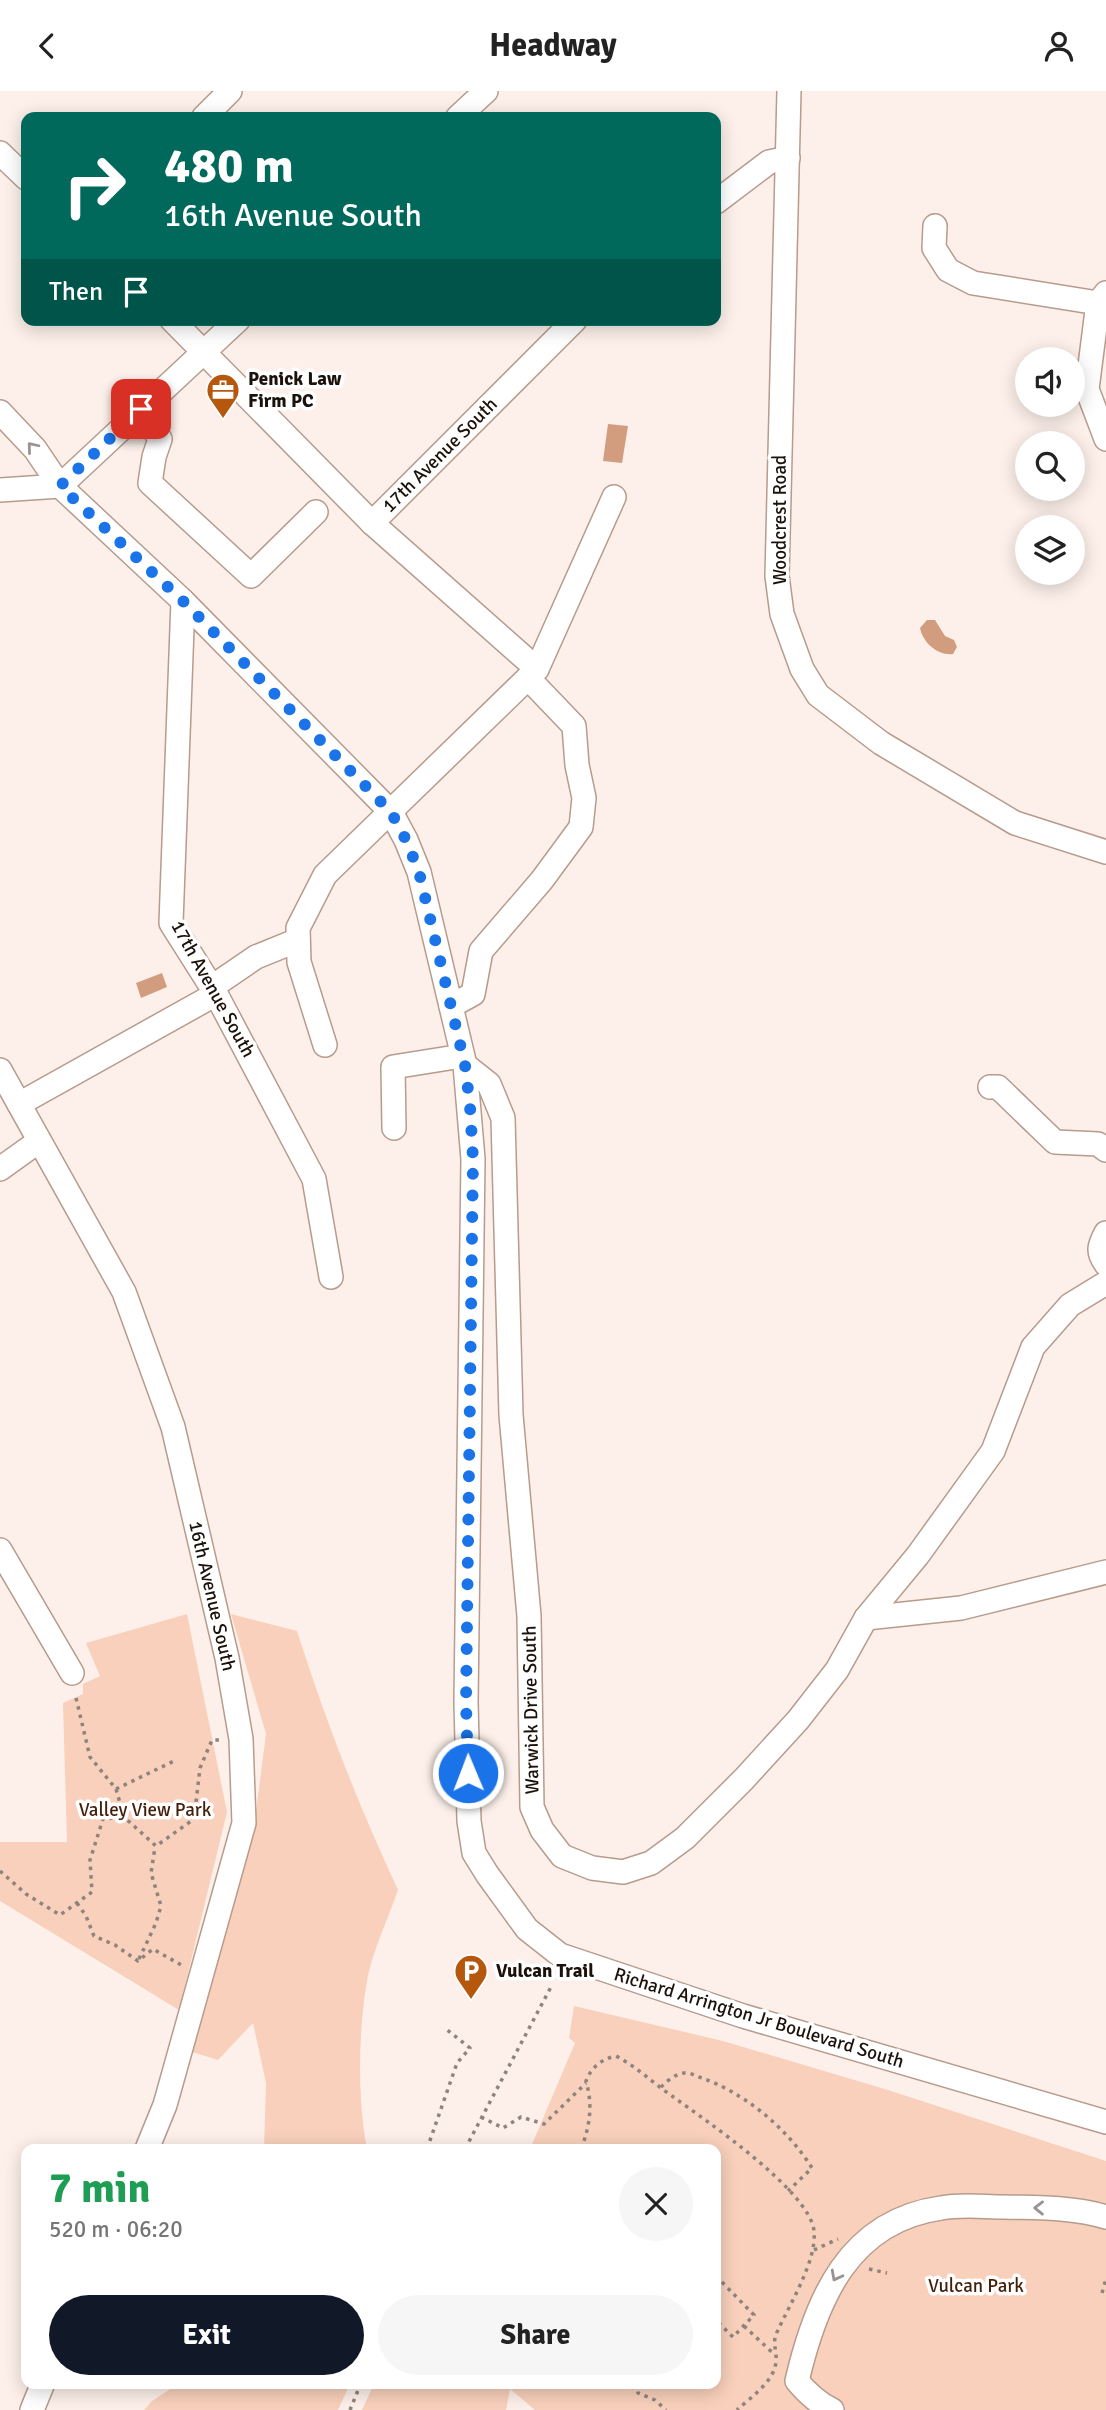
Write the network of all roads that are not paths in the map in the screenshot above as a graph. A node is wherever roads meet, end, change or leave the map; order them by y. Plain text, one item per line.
1 (230, 91) edge
2 (486, 91) edge
3 (789, 91) edge
4 (209, 112) edge
5 (463, 112) edge
6 (0, 153) edge
7 (788, 158) junction
8 (21, 173) edge
9 (721, 198) edge
10 (934, 226) dead end
11 (1102, 298) edge
12 (178, 326) edge
13 (231, 326) edge
14 (569, 326) edge
15 (204, 351) junction
16 (141, 409) junction
17 (0, 412) edge
18 (1106, 439) edge
19 (60, 486) junction
20 (0, 490) edge
21 (614, 498) dead end
22 (316, 512) dead end
23 (372, 523) junction
24 (183, 601) junction
25 (532, 674) junction
26 (391, 812) junction
27 (1106, 852) edge
28 (298, 940) junction
29 (214, 990) junction
30 (451, 1006) junction
31 (325, 1045) dead end
32 (463, 1060) junction
33 (0, 1070) edge
34 (990, 1087) dead end
35 (19, 1104) junction
36 (394, 1128) dead end
37 (39, 1141) junction
38 (1106, 1150) edge
39 (0, 1169) edge
40 (1106, 1233) edge
41 (1106, 1264) edge
42 (331, 1277) dead end
43 (1106, 1283) edge
44 (0, 1550) edge
45 (1106, 1572) edge
46 (866, 1618) junction
47 (72, 1673) dead end
48 (1106, 2122) edge
49 (149, 2144) edge
50 (1106, 2217) edge
51 (41, 2389) edge
52 (823, 2408) edge
53 (32, 2410) edge

1 - 4 street
2 - 5 street
3 - 7 street, Woodcrest Road
6 - 8 street
7 - 9 street
7 - 27 street, Woodcrest Road
10 - 11 street
11 - 18 street
12 - 15 street
13 - 15 street
14 - 23 street, 17th Avenue South
15 - 16 street
15 - 23 street
16 - 19 street
16 - 22 street
19 -> 17 street, Richard Arrington Jr Boulevard South
19 - 20 street
19 - 24 street, Richard Arrington Jr Boulevard South
21 - 25 street
23 - 25 street, 17th Avenue South
24 - 26 street, Richard Arrington Jr Boulevard South
24 - 29 street, 17th Avenue South
25 - 26 street
25 - 30 street, 17th Avenue South
26 - 28 street
26 - 30 street, Richard Arrington Jr Boulevard South
28 - 29 street
28 - 31 street
29 - 35 street
29 - 42 street, 17th Avenue South
30 - 32 street, Richard Arrington Jr Boulevard South
32 - 36 street
32 - 46 street, Warwick Drive South
32 - 48 street, Richard Arrington Jr Boulevard South
33 - 35 street, 16th Avenue South
34 - 38 street
35 - 37 street, 16th Avenue South
37 - 39 street
37 - 49 street, 16th Avenue South
40 - 41 street
43 - 46 street, Warwick Drive South
44 - 47 street
45 - 46 street
50 -> 52 street
51 - 53 street

